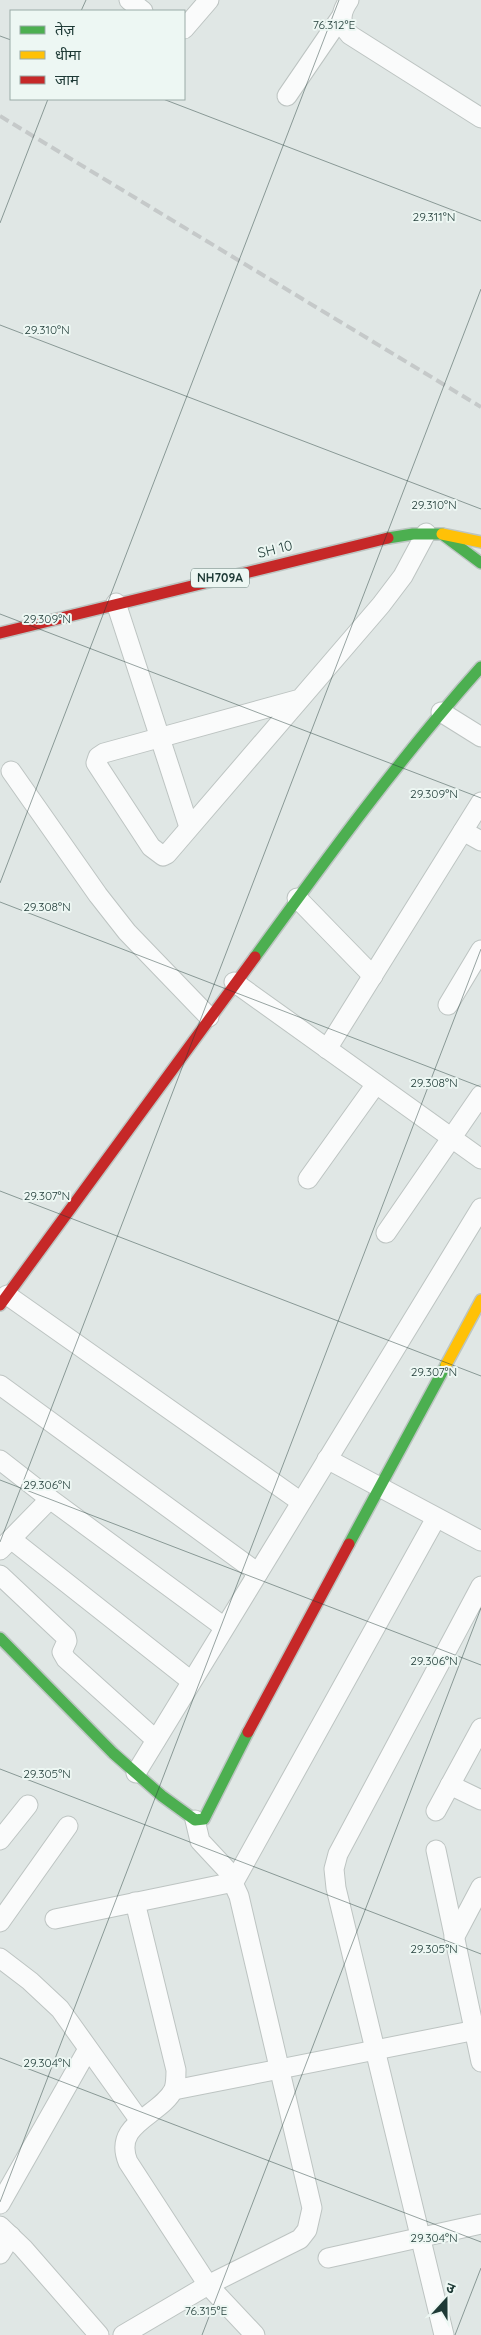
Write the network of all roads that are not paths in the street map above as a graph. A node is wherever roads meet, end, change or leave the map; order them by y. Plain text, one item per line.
1 (129, 0) edge
2 (208, 0) edge
3 (349, 0) edge
4 (142, 10) edge
5 (341, 17) junction
6 (185, 28) edge
7 (287, 96) dead end
8 (481, 118) edge
9 (434, 534) junction
10 (481, 542) edge
11 (481, 563) edge
12 (116, 603) junction
13 (0, 633) edge
14 (481, 667) edge
15 (300, 699) junction
16 (441, 712) junction
17 (160, 737) junction
18 (481, 737) edge
19 (11, 771) dead end
20 (481, 802) edge
21 (189, 827) junction
22 (463, 831) junction
23 (481, 841) edge
24 (297, 898) junction
25 (481, 950) edge
26 (373, 976) junction
27 (234, 982) junction
28 (448, 1005) dead end
29 (209, 1017) junction
30 (327, 1049) junction
31 (376, 1084) junction
32 (481, 1095) edge
33 (453, 1139) junction
34 (481, 1159) edge
35 (308, 1179) dead end
36 (481, 1208) edge
37 (386, 1233) dead end
38 (4, 1300) edge
39 (481, 1300) edge
40 (0, 1385) edge
41 (327, 1459) junction
42 (0, 1460) edge
43 (379, 1488) junction
44 (50, 1499) junction
45 (300, 1502) junction
46 (436, 1518) junction
47 (481, 1541) edge
48 (5, 1545) edge
49 (258, 1573) junction
50 (0, 1575) edge
51 (481, 1586) edge
52 (224, 1627) junction
53 (0, 1638) edge
54 (191, 1681) junction
55 (481, 1728) edge
56 (156, 1740) junction
57 (136, 1773) junction
58 (450, 1785) junction
59 (481, 1800) edge
60 (28, 1805) dead end
61 (436, 1811) dead end
62 (195, 1820) junction
63 (68, 1826) dead end
64 (0, 1840) edge
65 (436, 1850) dead end
66 (234, 1882) junction
67 (481, 1887) edge
68 (135, 1902) junction
69 (55, 1919) dead end
70 (0, 1922) edge
71 (454, 1938) junction
72 (0, 1958) edge
73 (477, 2030) edge
74 (88, 2049) junction
75 (375, 2049) junction
76 (481, 2062) edge
77 (279, 2067) junction
78 (174, 2090) junction
79 (140, 2121) junction
80 (0, 2204) edge
81 (481, 2224) edge
82 (6, 2231) edge
83 (420, 2238) junction
84 (0, 2254) edge
85 (328, 2258) dead end
86 (208, 2285) junction
87 (100, 2335) edge
88 (123, 2335) edge
89 (255, 2335) edge
90 (444, 2335) edge

1 - 4 street
2 - 6 street
3 - 5 street
5 - 7 street
5 - 8 street
9 - 10 main road, SH 10 / NH709A
9 - 11 main road
9 - 12 main road, SH 10 / NH709A
9 - 15 street
12 - 13 main road, SH 10 / NH709A
12 - 17 street
14 - 16 main road
15 - 17 street
15 - 21 street
16 - 18 street
16 - 24 main road
17 - 21 street
17 - 21 street
19 - 29 street
20 - 22 street
22 - 23 street
22 - 26 street
24 - 26 street
24 - 27 main road
25 - 28 street
26 - 30 street
27 - 29 main road
27 - 30 street
29 - 38 main road
30 - 31 street
31 - 33 street
31 - 35 street
32 - 33 street
33 - 34 street
33 - 37 street
36 - 41 street
38 - 45 street
39 - 43 main road
40 - 49 street
41 - 43 street
41 - 45 street
42 - 44 street
43 - 46 street
43 - 62 main road
44 - 48 street
44 - 52 street
45 - 49 street
46 - 47 street
46 - 66 street
48 - 54 street
49 - 52 street
50 - 56 street
51 - 75 street
52 - 54 street
53 - 57 main road
54 - 56 street
55 - 58 street
56 - 57 street
57 - 62 main road
58 - 59 street
58 - 61 street
60 - 64 street
62 - 66 street
63 - 70 street
65 - 71 street
66 - 68 street
66 - 77 street
67 - 71 street
68 - 69 street
68 - 78 street
71 - 73 street
72 - 74 street
73 - 75 street
73 - 76 street
74 - 79 street
74 - 80 street
75 - 77 street
75 - 83 street
77 - 78 street
77 - 86 street
78 - 79 street
79 - 86 street
81 - 83 street
82 - 84 street
82 - 87 street
83 - 85 street
83 - 90 street
86 - 88 street
86 - 89 street

